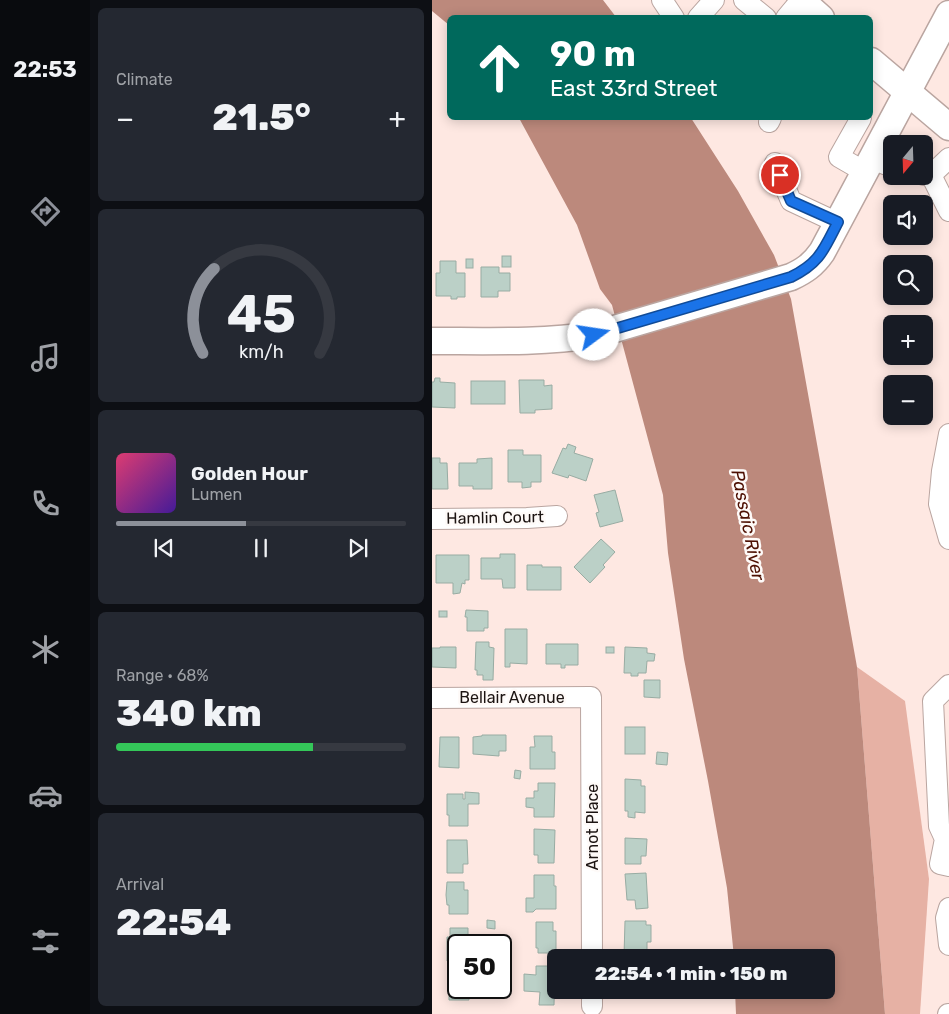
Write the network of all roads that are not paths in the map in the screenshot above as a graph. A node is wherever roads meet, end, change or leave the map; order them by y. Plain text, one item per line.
1 (662, 0) edge
2 (714, 0) edge
3 (744, 0) edge
4 (811, 12) edge
5 (948, 14) edge
6 (672, 15) edge
7 (701, 15) edge
8 (762, 15) edge
9 (798, 15) edge
10 (873, 63) edge
11 (907, 93) junction
12 (860, 120) edge
13 (867, 120) edge
14 (889, 127) junction
15 (948, 127) edge
16 (948, 158) edge
17 (775, 163) dead end
18 (876, 166) edge
19 (933, 171) edge
20 (933, 184) edge
21 (948, 211) edge
22 (838, 222) junction
23 (432, 341) edge
24 (948, 434) edge
25 (557, 516) dead end
26 (432, 519) edge
27 (948, 539) edge
28 (948, 685) edge
29 (591, 696) joint
30 (432, 698) edge
31 (948, 866) edge
32 (948, 908) edge
33 (948, 945) edge
34 (592, 949) edge

1 - 6 street
2 - 7 street
3 - 8 street
4 - 9 street
5 - 11 main road
10 - 11 main road
11 - 14 main road
11 - 15 main road
12 - 18 street
13 - 14 street
14 - 18 main road
16 - 19 street
17 - 22 street
18 - 22 main road
20 - 21 street
22 - 23 main road
24 - 27 street
25 - 26 street, Hamlin Court
28 - 31 street
29 - 30 street, Bellair Avenue
29 - 34 street, Arnot Place
32 - 33 street

